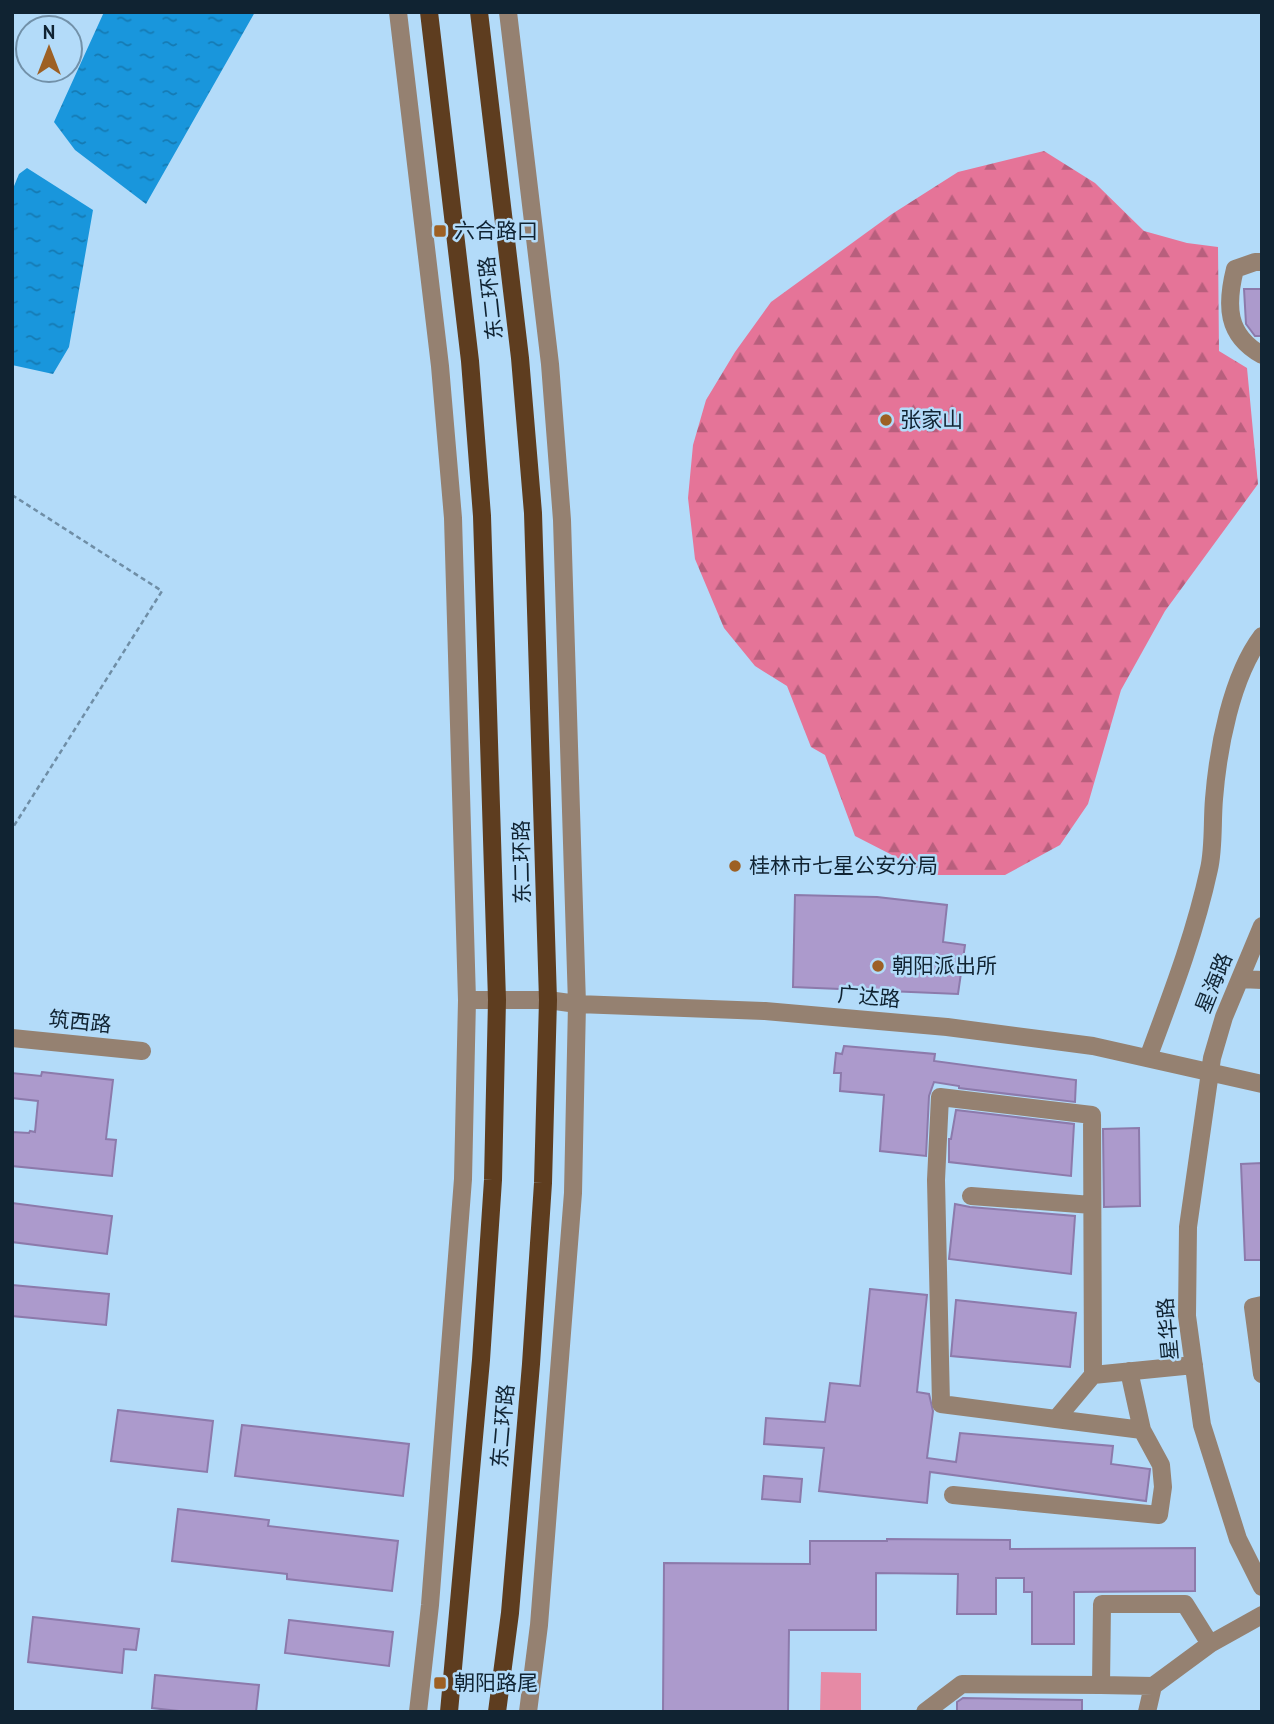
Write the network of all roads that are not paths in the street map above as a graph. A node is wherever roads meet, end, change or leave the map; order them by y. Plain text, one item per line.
1 (398, 12) edge
2 (429, 12) edge
3 (480, 12) edge
4 (508, 12) edge
5 (1262, 262) edge
6 (1262, 355) edge
7 (1262, 636) edge
8 (1262, 926) edge
9 (1240, 979) junction
10 (1262, 980) edge
11 (467, 1000) junction
12 (497, 1000) junction
13 (548, 1000) junction
14 (577, 1004) junction
15 (12, 1038) edge
16 (142, 1051) dead end
17 (1148, 1058) junction
18 (1211, 1065) junction
19 (1262, 1084) edge
20 (971, 1196) dead end
21 (1092, 1205) junction
22 (1262, 1305) edge
23 (1194, 1364) junction
24 (1129, 1371) junction
25 (1262, 1374) edge
26 (1093, 1375) junction
27 (1056, 1419) junction
28 (1142, 1430) junction
29 (953, 1495) dead end
30 (1262, 1587) edge
31 (1262, 1615) edge
32 (1210, 1644) junction
33 (1101, 1685) junction
34 (1153, 1686) junction
35 (418, 1712) edge
36 (449, 1712) edge
37 (497, 1712) edge
38 (528, 1712) edge
39 (925, 1712) edge
40 (1147, 1712) edge

1 - 11 street
2 - 12 main road, 东二环路
3 - 13 main road, 东二环路
4 - 14 street
5 - 6 street
7 - 17 street
8 - 9 street, 星海路
9 - 10 street
9 - 18 street, 星海路
11 - 12 street, 广达路
11 - 35 street
12 - 13 street, 广达路
12 - 36 main road, 东二环路
13 - 14 street, 广达路
13 - 37 main road, 东二环路
14 - 17 street, 广达路
14 - 38 street
15 - 16 street, 筑西路
17 - 18 street, 广达路
18 - 19 street, 广达路
18 - 23 street, 星华路
20 - 21 street
21 - 26 street
21 - 27 street
22 - 25 street
23 - 24 street
23 - 30 street, 星华路
24 - 26 street
24 - 28 street
26 - 27 street
27 - 28 street
28 - 29 street
31 - 32 street
32 - 33 street
32 - 34 street
33 - 34 street
33 - 39 street
34 - 40 street

